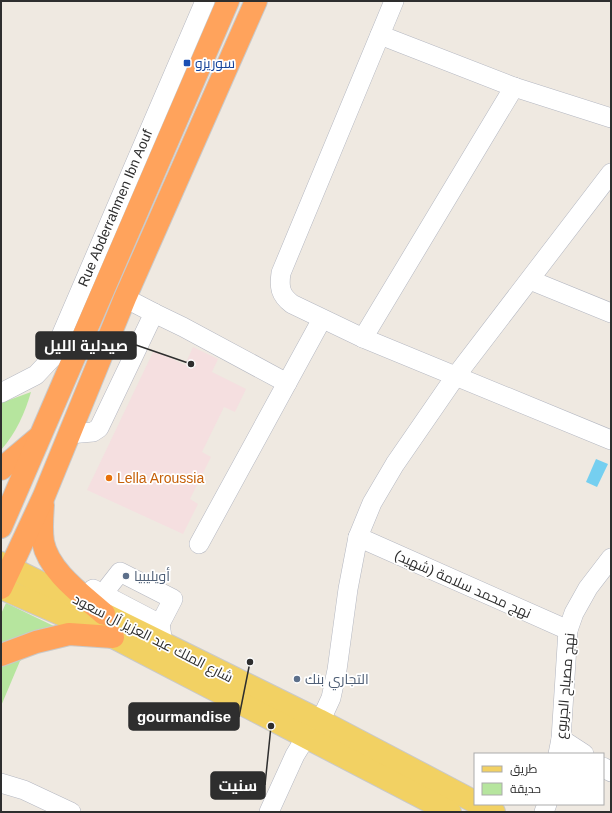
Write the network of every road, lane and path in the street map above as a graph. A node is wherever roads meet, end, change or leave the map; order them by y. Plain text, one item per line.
1 (205, 1) edge
2 (228, 1) edge
3 (256, 1) edge
4 (394, 1) edge
5 (380, 35) junction
6 (514, 87) junction
7 (611, 118) edge
8 (611, 173) edge
9 (530, 280) junction
10 (125, 298) junction
11 (154, 313) junction
12 (611, 313) edge
13 (322, 319) junction
14 (363, 338) junction
15 (455, 377) junction
16 (287, 383) junction
17 (1, 393) edge
18 (70, 434) junction
19 (42, 435) junction
20 (611, 440) edge
21 (1, 468) edge
22 (44, 496) junction
23 (1, 527) edge
24 (358, 538) junction
25 (199, 544) dead end
26 (611, 558) edge
27 (6, 565) edge
28 (1, 588) edge
29 (98, 598) junction
30 (568, 630) junction
31 (162, 634) junction
32 (113, 636) junction
33 (1, 655) edge
34 (319, 720) junction
35 (306, 737) junction
36 (560, 747) edge
37 (581, 753) edge
38 (1, 783) edge
39 (474, 801) edge
40 (481, 805) edge
41 (71, 812) edge
42 (269, 812) edge
43 (450, 812) edge
44 (494, 812) edge

1 - 17 street, Rue Abderrahmen Ibn Aouf
2 - 19 highway
3 - 10 highway
4 - 5 street
5 - 6 street
5 - 13 street
6 - 7 street
6 - 14 street
8 - 9 street
9 - 12 street
9 - 15 street
10 - 11 street
10 - 18 highway
11 - 16 street
11 - 18 street
13 - 14 street
13 - 16 street
14 - 15 street
15 - 20 street
15 - 24 street
16 - 25 street
18 - 22 highway
19 - 21 highway
19 - 23 highway
22 - 27 highway
22 - 29 highway
24 - 30 street, نهج محمد سلامة (شهيد)
24 - 34 street
26 - 30 street, نهج مصباح الجربوع
27 - 28 highway
27 - 29 main road, شارع الملك عبد العزيز آل سعود
28 - 32 main road, شارع الملك عبد العزيز آل سعود
29 - 31 main road, شارع الملك عبد العزيز آل سعود
29 - 31 street
30 - 36 street, نهج مصباح الجربوع
31 - 34 main road, شارع الملك عبد العزيز آل سعود
32 - 33 highway
32 - 35 main road, شارع الملك عبد العزيز آل سعود
34 - 35 street
34 - 39 main road, شارع الملك عبد العزيز آل سعود
35 - 42 street
35 - 43 main road, شارع الملك عبد العزيز آل سعود
36 - 37 street
38 - 41 street
40 - 44 main road

